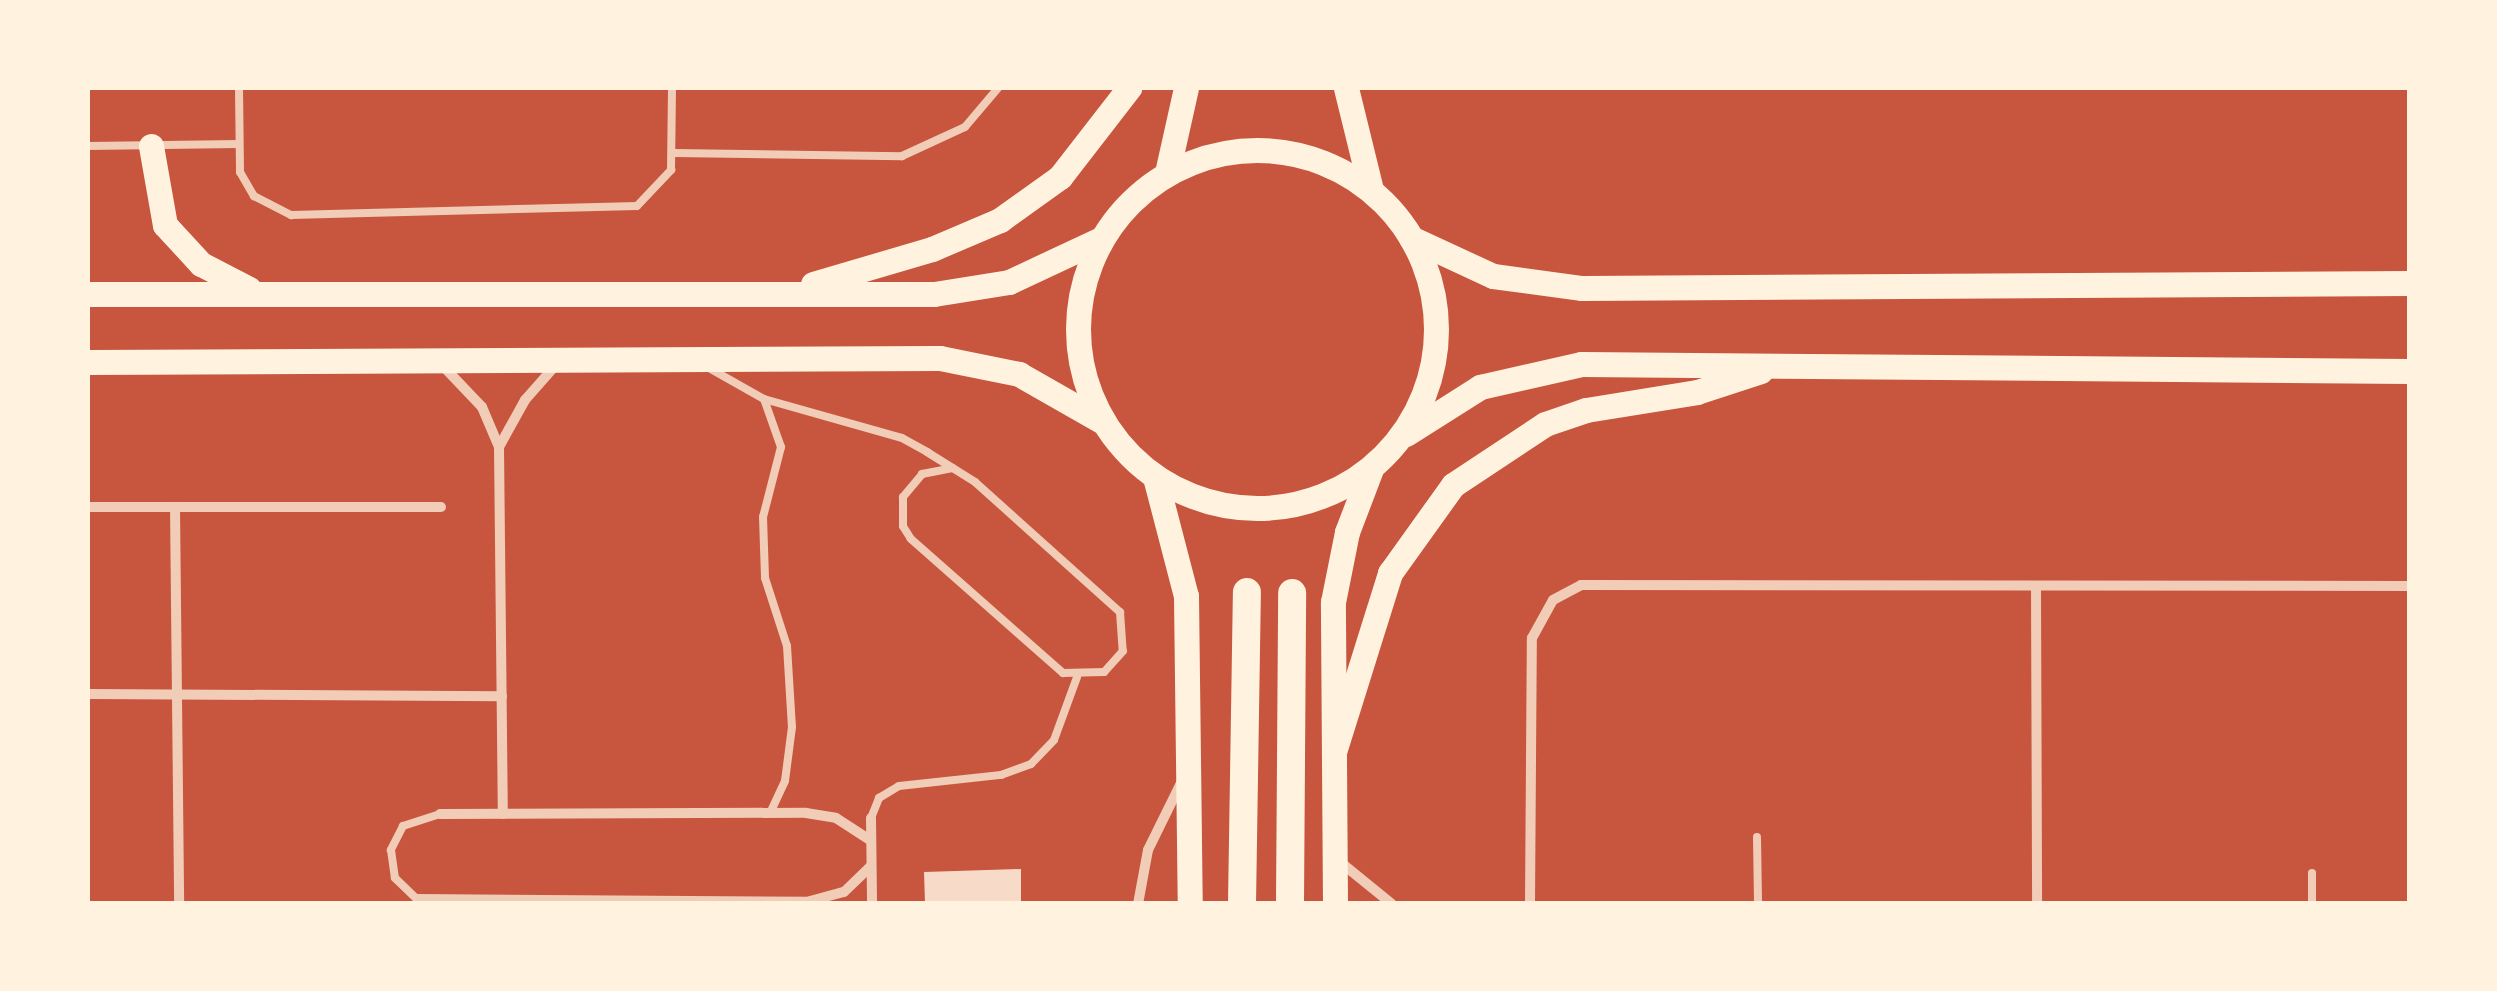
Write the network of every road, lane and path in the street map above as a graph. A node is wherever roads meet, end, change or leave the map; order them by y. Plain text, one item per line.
1 (239, 88) edge
2 (672, 88) edge
3 (998, 88) edge
4 (1129, 88) edge
5 (1186, 88) edge
6 (1346, 88) edge
7 (239, 144) junction
8 (88, 146) edge
9 (141, 146) junction
10 (674, 154) junction
11 (1167, 173) junction
12 (1372, 190) junction
13 (1412, 238) junction
14 (1101, 239) junction
15 (2410, 283) edge
16 (784, 293) junction
17 (88, 294) edge
18 (268, 294) junction
19 (560, 360) junction
20 (697, 360) junction
21 (437, 361) junction
22 (88, 362) edge
23 (1772, 366) junction
24 (2410, 372) edge
25 (764, 399) junction
26 (1103, 422) junction
27 (1394, 444) junction
28 (499, 447) junction
29 (1373, 466) junction
30 (952, 468) junction
31 (1156, 477) junction
32 (88, 507) edge
33 (175, 507) junction
34 (441, 507) dead end
35 (2410, 586) edge
36 (2036, 588) junction
37 (1247, 592) dead end
38 (1292, 593) dead end
39 (1077, 677) junction
40 (88, 694) edge
41 (177, 694) junction
42 (502, 696) junction
43 (1334, 752) junction
44 (1189, 770) junction
45 (440, 814) joint
46 (503, 814) junction
47 (770, 814) junction
48 (870, 818) joint
49 (1756, 836) dead end
50 (870, 840) junction
51 (1334, 856) junction
52 (871, 866) junction
53 (2312, 873) dead end
54 (814, 902) edge
55 (179, 904) edge
56 (872, 904) edge
57 (1138, 904) edge
58 (1190, 904) edge
59 (1242, 904) edge
60 (1290, 904) edge
61 (1335, 904) edge
62 (1392, 904) edge
63 (1530, 904) edge
64 (1758, 904) edge
65 (2037, 904) edge
66 (2312, 904) edge

1 - 7 lane
2 - 10 lane
3 - 10 lane
4 - 16 main road
5 - 11 main road
6 - 12 main road
7 - 9 lane
7 - 10 lane
8 - 9 lane
9 - 18 main road
11 - 12 main road
11 - 14 main road
12 - 13 main road
13 - 15 main road
13 - 27 main road
14 - 16 main road
14 - 26 main road
16 - 18 main road
17 - 18 main road
19 - 20 main road
19 - 21 main road
19 - 28 street
20 - 25 lane
20 - 26 main road
21 - 22 main road
21 - 28 street
23 - 24 main road
23 - 27 main road
23 - 43 main road
25 - 30 lane
25 - 47 lane
26 - 31 main road
27 - 29 main road
28 - 42 street
29 - 31 main road
29 - 43 main road
30 - 39 lane
30 - 39 lane
31 - 44 main road
32 - 33 street
33 - 34 street
33 - 41 street
35 - 36 street
36 - 63 street
36 - 65 street
37 - 59 highway
38 - 60 highway
39 - 48 lane
40 - 41 street
41 - 42 street
41 - 55 street
42 - 46 street
43 - 51 main road
44 - 57 street
44 - 58 main road
45 - 46 street
45 - 54 lane
46 - 47 street
47 - 50 street
48 - 50 street
49 - 64 lane
50 - 52 street
51 - 61 main road
51 - 62 street
52 - 54 street
52 - 56 street
53 - 66 lane

